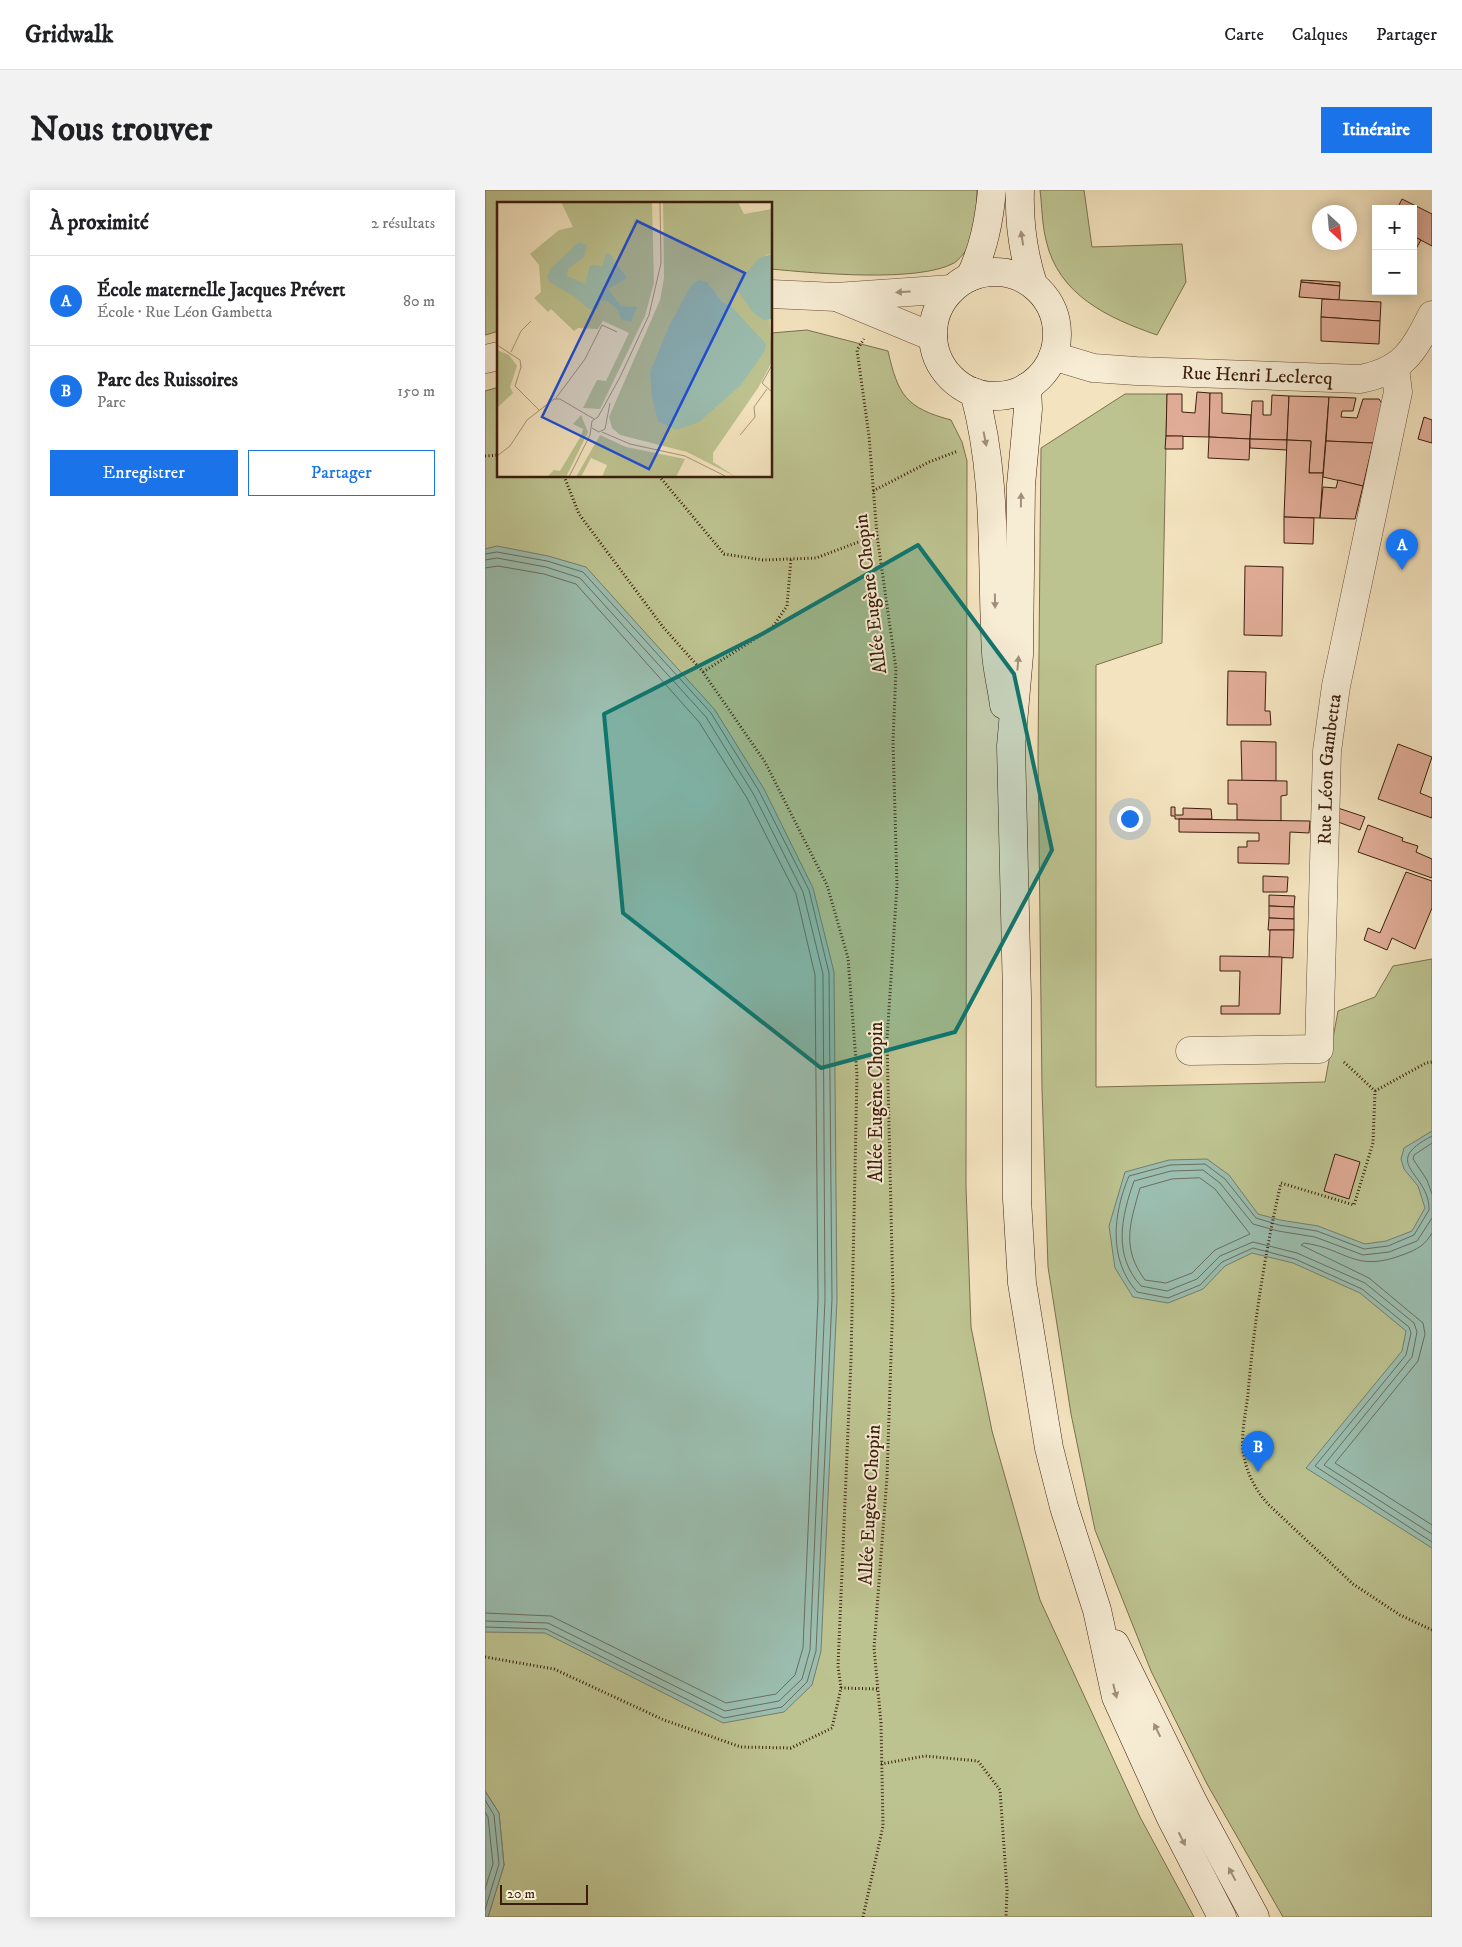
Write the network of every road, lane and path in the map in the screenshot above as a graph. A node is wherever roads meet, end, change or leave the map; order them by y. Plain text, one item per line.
1 (992, 190) edge
2 (1020, 190) edge
3 (961, 283) junction
4 (1033, 284) junction
5 (773, 294) edge
6 (836, 297) junction
7 (1432, 315) edge
8 (878, 316) junction
9 (933, 337) junction
10 (1053, 356) junction
11 (1395, 368) junction
12 (1027, 387) junction
13 (974, 392) junction
14 (987, 449) junction
15 (565, 478) edge
16 (661, 478) edge
17 (873, 491) junction
18 (877, 534) junction
19 (791, 559) junction
20 (703, 672) junction
21 (1011, 746) junction
22 (1319, 1049) junction
23 (1190, 1051) dead end
24 (1432, 1062) edge
25 (1375, 1091) junction
26 (1097, 1610) junction
27 (1432, 1630) edge
28 (485, 1657) edge
29 (841, 1688) junction
30 (878, 1689) junction
31 (881, 1764) junction
32 (863, 1917) edge
33 (1006, 1917) edge
34 (1222, 1917) edge
35 (1255, 1917) edge

1 - 3 main road
4 -> 2 main road
3 - 4 main road
3 -> 6 main road
3 - 9 main road
4 - 10 main road
5 - 6 main road
6 - 8 main road
7 - 11 main road, Rue Henri Leclercq
8 - 9 main road
8 - 17 path, Allée Eugène Chopin
9 - 13 main road
10 - 11 main road, Rue Henri Leclercq
10 - 12 main road
11 - 22 main road, Rue Léon Gambetta
12 - 13 main road
21 -> 12 main road
13 -> 14 main road
14 - 17 path
14 -> 21 main road
15 - 20 path
16 - 19 path
17 - 18 path, Allée Eugène Chopin
18 - 19 path
18 - 30 path, Allée Eugène Chopin
19 - 20 path
20 - 29 path
21 - 26 main road
22 - 23 main road
22 - 25 path
24 - 25 path
25 - 27 path
26 -> 34 main road
35 -> 26 main road
28 - 29 path
29 - 30 path
30 - 31 path, Allée Eugène Chopin
31 - 32 path, Allée Eugène Chopin
31 - 33 path

